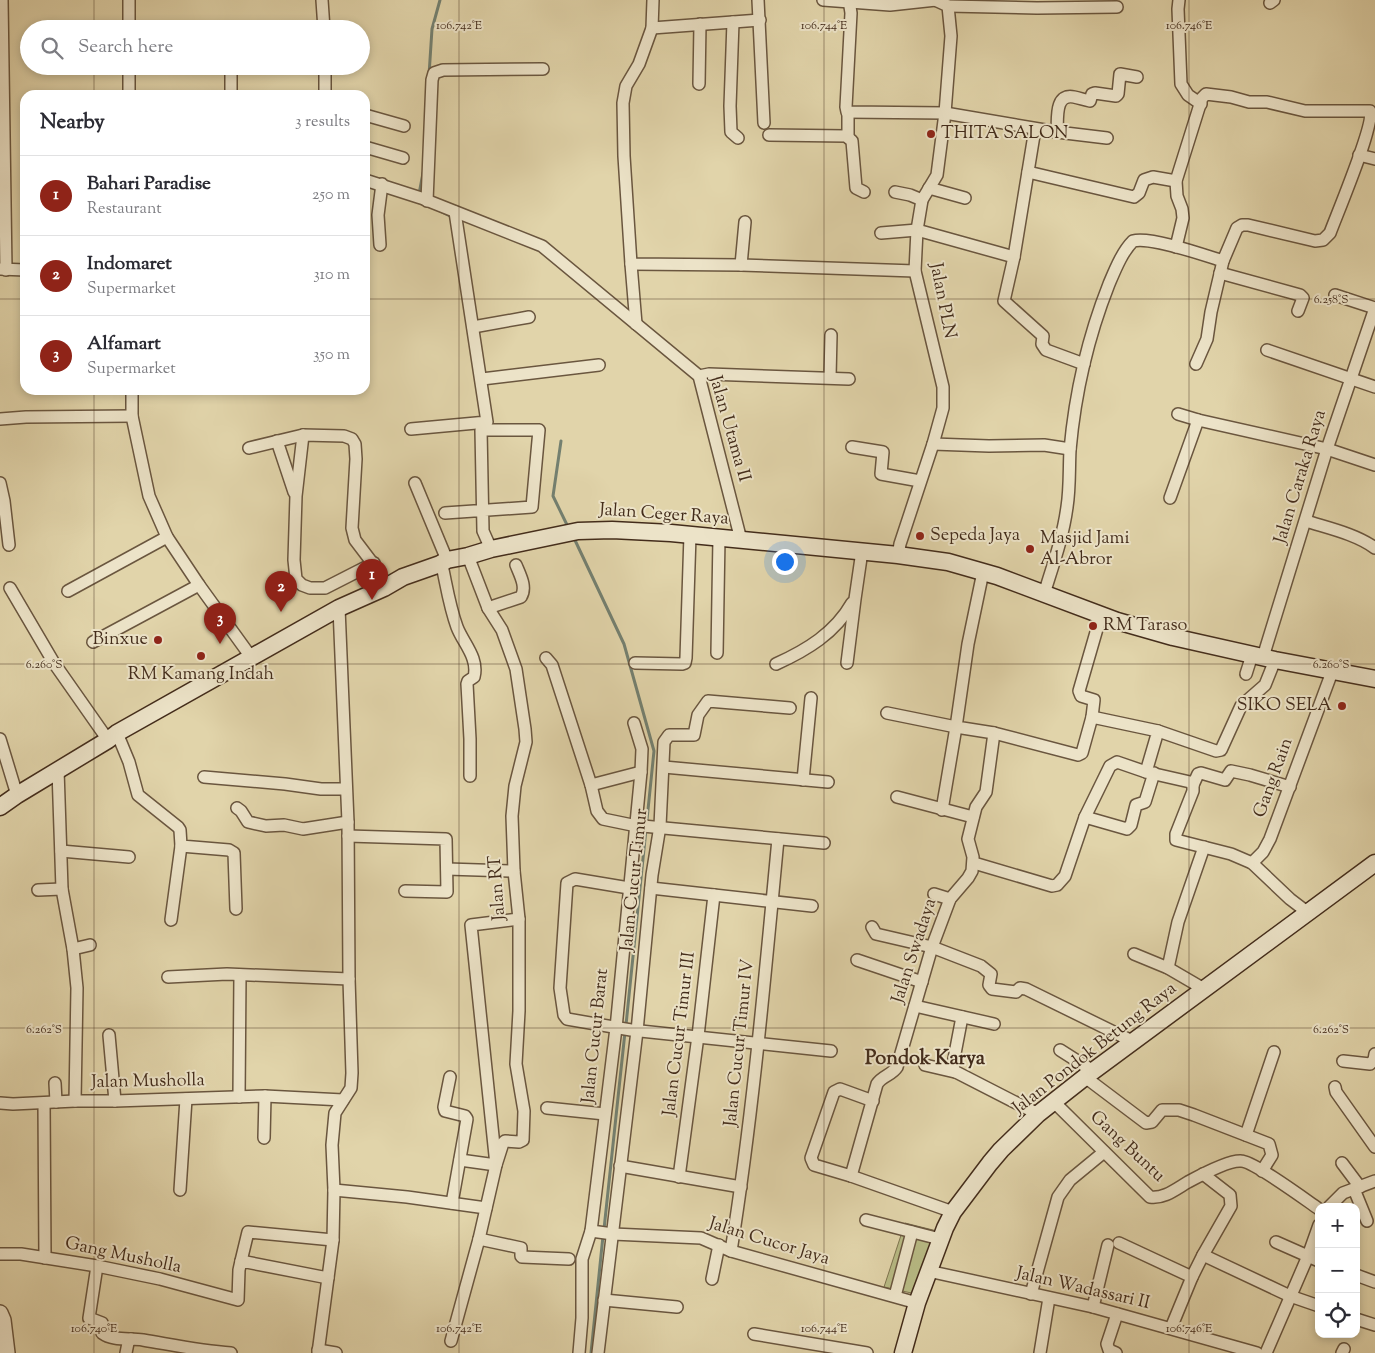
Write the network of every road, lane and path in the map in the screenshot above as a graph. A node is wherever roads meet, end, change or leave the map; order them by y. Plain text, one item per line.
1 (2, 0) edge
2 (129, 0) edge
3 (322, 0) edge
4 (653, 0) edge
5 (758, 0) edge
6 (823, 0) edge
7 (936, 0) edge
8 (1179, 0) edge
9 (849, 1) edge
10 (948, 6) junction
11 (1117, 7) dead end
12 (129, 20) edge
13 (323, 20) edge
14 (760, 20) junction
15 (732, 22) junction
16 (700, 24) junction
17 (652, 28) junction
18 (543, 69) dead end
19 (129, 75) edge
20 (231, 75) edge
21 (325, 75) edge
22 (1137, 77) dead end
23 (699, 84) dead end
24 (129, 90) edge
25 (231, 90) edge
26 (325, 90) edge
27 (1201, 104) junction
28 (848, 112) junction
29 (945, 113) junction
30 (370, 116) edge
31 (764, 123) dead end
32 (404, 126) dead end
33 (1035, 129) junction
34 (1057, 132) junction
35 (769, 135) dead end
36 (848, 137) junction
37 (738, 138) dead end
38 (1107, 138) dead end
39 (370, 148) edge
40 (1359, 155) junction
41 (403, 158) dead end
42 (1375, 159) edge
43 (1028, 172) junction
44 (1176, 180) junction
45 (370, 181) edge
46 (382, 184) junction
47 (929, 188) junction
48 (864, 192) dead end
49 (894, 192) dead end
50 (965, 198) dead end
51 (424, 200) junction
52 (922, 200) junction
53 (456, 217) junction
54 (745, 222) dead end
55 (917, 230) junction
56 (881, 233) dead end
57 (380, 245) dead end
58 (1176, 246) junction
59 (1014, 257) junction
60 (1223, 261) junction
61 (631, 264) junction
62 (742, 266) junction
63 (3, 270) edge
64 (20, 270) edge
65 (915, 271) junction
66 (1220, 273) junction
67 (1335, 295) dead end
68 (1375, 308) edge
69 (1298, 311) dead end
70 (529, 317) dead end
71 (636, 324) junction
72 (473, 327) junction
73 (831, 335) dead end
74 (1266, 350) dead end
75 (1084, 364) junction
76 (1196, 364) dead end
77 (599, 365) dead end
78 (699, 376) junction
79 (830, 377) junction
80 (485, 379) junction
81 (850, 379) dead end
82 (1350, 379) junction
83 (1375, 387) edge
84 (132, 395) edge
85 (1178, 414) dead end
86 (132, 416) junction
87 (0, 419) edge
88 (1198, 420) junction
89 (411, 429) dead end
90 (303, 435) junction
91 (277, 441) junction
92 (933, 444) junction
93 (852, 446) dead end
94 (250, 448) dead end
95 (1070, 449) junction
96 (1327, 449) junction
97 (1375, 465) edge
98 (920, 481) junction
99 (0, 483) edge
100 (415, 483) dead end
101 (296, 496) junction
102 (1170, 498) dead end
103 (2, 501) edge
104 (482, 512) junction
105 (445, 513) dead end
106 (1306, 522) junction
107 (690, 535) junction
108 (167, 537) junction
109 (718, 538) junction
110 (741, 540) junction
111 (9, 545) dead end
112 (1375, 548) edge
113 (491, 549) junction
114 (862, 551) junction
115 (898, 555) junction
116 (468, 556) junction
117 (443, 562) junction
118 (374, 563) junction
119 (516, 565) dead end
120 (983, 572) junction
121 (199, 585) junction
122 (10, 588) dead end
123 (384, 588) junction
124 (68, 591) dead end
125 (1044, 594) junction
126 (855, 600) junction
127 (339, 608) junction
128 (488, 608) junction
129 (1101, 615) junction
130 (93, 642) dead end
131 (717, 654) dead end
132 (251, 658) junction
133 (546, 658) dead end
134 (1264, 658) junction
135 (848, 663) dead end
136 (635, 664) dead end
137 (776, 664) dead end
138 (1332, 672) junction
139 (1246, 674) dead end
140 (1375, 679) edge
141 (811, 698) dead end
142 (790, 708) dead end
143 (887, 712) dead end
144 (1092, 718) junction
145 (634, 723) dead end
146 (956, 727) junction
147 (1158, 731) junction
148 (994, 733) junction
149 (112, 737) junction
150 (0, 738) edge
151 (664, 767) junction
152 (58, 770) junction
153 (641, 772) junction
154 (1150, 772) junction
155 (470, 776) dead end
156 (204, 777) dead end
157 (803, 780) junction
158 (828, 782) dead end
159 (591, 785) junction
160 (1193, 785) junction
161 (1290, 787) junction
162 (346, 790) junction
163 (17, 795) junction
164 (897, 797) dead end
165 (0, 807) edge
166 (237, 808) dead end
167 (942, 810) junction
168 (973, 817) junction
169 (1085, 817) junction
170 (348, 822) junction
171 (638, 825) junction
172 (658, 826) junction
173 (348, 836) junction
174 (778, 839) junction
175 (824, 842) dead end
176 (181, 846) junction
177 (1204, 848) junction
178 (61, 851) junction
179 (129, 857) dead end
180 (974, 863) junction
181 (1252, 863) junction
182 (1375, 863) edge
183 (447, 869) junction
184 (514, 871) junction
185 (629, 888) junction
186 (651, 888) junction
187 (62, 889) junction
188 (38, 890) dead end
189 (405, 891) dead end
190 (934, 894) dead end
191 (714, 895) junction
192 (950, 899) junction
193 (772, 902) junction
194 (812, 906) dead end
195 (236, 909) dead end
196 (1307, 912) junction
197 (519, 919) junction
198 (171, 920) dead end
199 (872, 927) dead end
200 (90, 945) dead end
201 (932, 947) junction
202 (73, 949) junction
203 (1134, 954) dead end
204 (857, 960) dead end
205 (1168, 968) junction
206 (240, 975) junction
207 (168, 977) dead end
208 (349, 979) junction
209 (922, 982) junction
210 (1204, 989) junction
211 (915, 1006) junction
212 (962, 1017) junction
213 (994, 1024) dead end
214 (626, 1030) junction
215 (109, 1035) dead end
216 (698, 1036) junction
217 (1132, 1041) junction
218 (759, 1042) junction
219 (1060, 1050) dead end
220 (831, 1051) dead end
221 (1274, 1052) dead end
222 (1375, 1054) edge
223 (1343, 1061) dead end
224 (925, 1066) dead end
225 (955, 1072) junction
226 (1089, 1074) junction
227 (450, 1077) dead end
228 (55, 1083) dead end
229 (1336, 1087) dead end
230 (265, 1096) junction
231 (239, 1097) junction
232 (186, 1099) junction
233 (343, 1100) junction
234 (75, 1101) junction
235 (115, 1101) junction
236 (873, 1101) junction
237 (50, 1102) junction
238 (1054, 1102) junction
239 (0, 1104) edge
240 (547, 1108) dead end
241 (605, 1114) junction
242 (1038, 1114) junction
243 (1246, 1135) junction
244 (264, 1138) dead end
245 (1375, 1147) edge
246 (1104, 1152) junction
247 (460, 1160) junction
248 (1342, 1163) dead end
249 (496, 1165) junction
250 (620, 1166) junction
251 (1262, 1171) junction
252 (1203, 1174) junction
253 (679, 1176) junction
254 (851, 1176) junction
255 (1375, 1181) edge
256 (741, 1187) junction
257 (1357, 1188) junction
258 (180, 1190) dead end
259 (334, 1190) junction
260 (452, 1203) junction
261 (1333, 1203) edge
262 (1315, 1206) edge
263 (486, 1208) junction
264 (953, 1212) junction
265 (866, 1220) dead end
266 (1367, 1221) dead end
267 (593, 1232) junction
268 (912, 1232) junction
269 (610, 1234) junction
270 (479, 1239) junction
271 (940, 1239) junction
272 (333, 1240) junction
273 (1276, 1242) dead end
274 (719, 1245) junction
275 (731, 1251) junction
276 (0, 1254) edge
277 (1202, 1254) junction
278 (45, 1258) junction
279 (1313, 1258) edge
280 (569, 1259) dead end
281 (241, 1261) junction
282 (97, 1266) junction
283 (928, 1272) junction
284 (1360, 1276) edge
285 (1192, 1277) junction
286 (328, 1278) junction
287 (712, 1279) dead end
288 (1375, 1282) edge
289 (1031, 1294) junction
290 (896, 1296) junction
291 (1290, 1296) junction
292 (1050, 1298) junction
293 (604, 1300) junction
294 (917, 1303) junction
295 (1315, 1305) edge
296 (678, 1307) dead end
297 (1093, 1307) junction
298 (0, 1313) edge
299 (1118, 1314) junction
300 (1360, 1320) edge
301 (1375, 1326) edge
302 (1171, 1328) junction
303 (754, 1334) dead end
304 (131, 1339) junction
305 (451, 1341) dead end
306 (164, 1349) edge
307 (318, 1352) edge
308 (1267, 1352) edge
309 (8, 1353) edge
310 (126, 1353) edge
311 (231, 1353) edge
312 (336, 1353) edge
313 (579, 1353) edge
314 (598, 1353) edge
315 (867, 1353) edge
316 (903, 1353) edge
317 (1040, 1353) edge
318 (1116, 1353) edge

1 - 63 street
2 - 12 street
3 - 13 street
4 - 17 street
5 - 14 street
6 - 9 street
7 - 9 street
7 - 10 street
8 - 27 street
9 - 28 street
10 - 11 street
10 - 29 street, Jalan PLN
14 - 15 street
14 - 31 street
15 - 16 street
15 - 37 street
16 - 17 street
16 - 23 street
17 - 61 street
18 - 51 street
19 - 24 street
20 - 25 street
21 - 26 street
22 - 34 street
27 - 40 street
27 - 44 street
28 - 29 street
28 - 36 street
29 - 33 street
29 - 47 street, Jalan PLN
30 - 32 street
33 - 34 street
33 - 43 street
34 - 38 street
35 - 36 street
36 - 48 street
39 - 41 street
40 - 42 street
40 - 60 street
43 - 44 street
43 - 59 street
44 - 58 street
45 - 46 street, Jalan Utama II
46 - 51 street, Jalan Utama II
46 - 57 street
47 - 50 street
47 - 52 street, Jalan PLN
49 - 52 street
51 - 53 street, Jalan Utama II
52 - 55 street, Jalan PLN
53 - 71 street, Jalan Utama II
53 - 72 street
54 - 62 street
55 - 56 street
55 - 59 street
55 - 65 street, Jalan PLN
58 - 60 street
58 - 75 street
59 - 75 street
60 - 66 street
61 - 62 street
61 - 71 street
62 - 65 street
63 - 64 street
65 - 92 street, Jalan PLN
66 - 69 street
66 - 76 street
67 - 68 street
68 - 82 street, Jalan Caraka Raya
70 - 72 street
71 - 78 street, Jalan Utama II
72 - 80 street
73 - 79 street
74 - 82 street
75 - 95 street
77 - 80 street
78 - 79 street
78 - 110 street, Jalan Utama II
79 - 81 street
80 - 89 street
82 - 83 street
82 - 96 street, Jalan Caraka Raya
84 - 86 street
85 - 88 street
86 - 87 street
86 - 108 street
88 - 96 street
88 - 102 street
90 - 91 street
90 - 101 street
90 - 118 street
91 - 94 street
91 - 101 street
92 - 95 street
92 - 98 street, Jalan PLN
93 - 98 street
95 - 125 street
96 - 97 street
96 - 106 street, Jalan Caraka Raya
98 - 115 street, Jalan PLN
99 - 103 street
100 - 117 street
101 - 118 street
103 - 111 street
104 - 104 street
104 - 105 street
104 - 113 street
106 - 112 street
106 - 134 street, Jalan Caraka Raya
107 - 109 main road, Jalan Ceger Raya
107 - 113 main road, Jalan Ceger Raya
107 - 136 street
108 - 121 street
108 - 124 street
109 - 110 main road, Jalan Ceger Raya
109 - 131 street
110 - 114 main road, Jalan Ceger Raya
113 - 116 main road, Jalan Ceger Raya
114 - 115 main road, Jalan Ceger Raya
114 - 126 street
115 - 120 main road, Jalan Ceger Raya
116 - 117 main road, Jalan Ceger Raya
116 - 128 street, Jalan RT
117 - 123 main road, Jalan Ceger Raya
117 - 155 street
118 - 123 street
119 - 128 street
120 - 125 main road, Jalan Ceger Raya
120 - 146 street
121 - 130 street
121 - 132 street
122 - 149 street
123 - 127 main road, Jalan Ceger Raya
125 - 129 main road, Jalan Ceger Raya
126 - 135 street
126 - 137 street
127 - 132 main road, Jalan Ceger Raya
127 - 162 street
128 - 184 street, Jalan RT
129 - 134 main road, Jalan Ceger Raya
129 - 144 street
132 - 149 main road, Jalan Ceger Raya
133 - 159 street
134 - 138 main road, Jalan Ceger Raya
134 - 139 street
134 - 147 street
138 - 140 main road, Jalan Ceger Raya
138 - 161 street, Gang Rain
141 - 157 street
142 - 151 street, Jalan Cucur Timur
143 - 146 street
144 - 147 street
144 - 148 street
145 - 153 street, Jalan Cucur Barat
146 - 148 street
146 - 167 street
147 - 154 street
148 - 168 street
149 - 152 main road, Jalan Ceger Raya
149 - 176 street
150 - 163 street
151 - 157 street
151 - 172 street, Jalan Cucur Timur
152 - 163 main road, Jalan Ceger Raya
152 - 178 street, Jalan Musholla
153 - 159 street
153 - 171 street, Jalan Cucur Barat
154 - 160 street
154 - 169 street
154 - 169 street
156 - 162 street
157 - 158 street
159 - 171 street
160 - 161 street
160 - 177 street
161 - 181 street, Gang Rain
162 - 170 street
163 - 165 main road, Jalan Ceger Raya
164 - 167 street
166 - 170 street
167 - 168 street
168 - 180 street
169 - 180 street
170 - 173 street
171 - 172 street
171 - 185 street, Jalan Cucur Barat
172 - 174 street
172 - 186 street, Jalan Cucur Timur
173 - 183 street
173 - 208 street
174 - 175 street
174 - 193 street, Jalan Cucur Timur IV
176 - 195 street
176 - 198 street
177 - 181 street
177 - 205 street
178 - 179 street
178 - 187 street, Jalan Musholla
180 - 192 street, Jalan Swadaya
181 - 196 street
182 - 196 main road, Jalan Pondok Betung Raya
183 - 184 street
183 - 189 street
184 - 197 street, Jalan RT
185 - 214 street, Jalan Cucur Barat
185 - 214 street
186 - 191 street
186 - 214 street, Jalan Cucur Timur
187 - 188 street
187 - 202 street, Jalan Musholla
190 - 192 street
191 - 193 street
191 - 216 street, Jalan Cucur Timur III
192 - 201 street, Jalan Swadaya
193 - 194 street
193 - 218 street, Jalan Cucur Timur IV
196 - 210 main road, Jalan Pondok Betung Raya
197 - 249 street, Jalan RT
197 - 249 street
199 - 201 street
200 - 202 street
201 - 209 street, Jalan Swadaya
201 - 217 street
202 - 234 street, Jalan Musholla
203 - 205 street
204 - 209 street
205 - 210 street
206 - 207 street
206 - 208 street
206 - 231 street
208 - 233 street
209 - 211 street, Jalan Swadaya
210 - 217 main road, Jalan Pondok Betung Raya
211 - 212 street
211 - 236 street, Jalan Swadaya
212 - 213 street
212 - 225 street
214 - 216 street
214 - 241 street, Jalan Cucur Barat
214 - 250 street, Jalan Cucur Timur
215 - 235 street
216 - 218 street
216 - 253 street, Jalan Cucur Timur III
217 - 226 main road, Jalan Pondok Betung Raya
218 - 220 street
218 - 256 street, Jalan Cucur Timur IV
219 - 226 street
221 - 243 street
222 - 223 street
224 - 225 street
225 - 242 street
226 - 238 main road, Jalan Pondok Betung Raya
226 - 243 street
227 - 247 street
228 - 237 street
229 - 245 street
230 - 231 street, Jalan Musholla
230 - 233 street, Jalan Musholla
230 - 244 street
231 - 232 street, Jalan Musholla
232 - 235 street, Jalan Musholla
232 - 258 street
233 - 259 street
234 - 235 street, Jalan Musholla
234 - 237 street
236 - 254 street, Jalan Swadaya
236 - 254 street
237 - 239 street
237 - 278 street
238 - 242 main road, Jalan Pondok Betung Raya
238 - 246 street, Gang Buntu
240 - 241 street
241 - 267 street, Jalan Cucur Barat
242 - 264 main road, Jalan Pondok Betung Raya
243 - 251 street
246 - 252 street, Gang Buntu
246 - 289 street
247 - 249 street
247 - 260 street
248 - 257 street
249 - 263 street, Jalan RT
250 - 253 street
250 - 269 street, Jalan Cucur Timur
251 - 252 street, Gang Buntu
251 - 262 street, Gang Buntu
252 - 277 street
253 - 256 street
254 - 264 street
255 - 257 street
256 - 275 street, Jalan Cucur Timur IV
257 - 261 street
257 - 266 street
259 - 260 street
259 - 272 street
260 - 263 street
263 - 270 street, Jalan RT
264 - 271 main road, Jalan Pondok Betung Raya
265 - 268 street
267 - 269 street, Jalan Cucor Jaya
267 - 313 street, Jalan Cucur Barat
268 - 271 street
268 - 290 street
269 - 274 street, Jalan Cucor Jaya
269 - 293 street, Jalan Cucur Timur
270 - 280 street
270 - 305 street, Jalan RT
271 - 283 main road, Jalan Pondok Betung Raya
272 - 281 street
272 - 286 street
273 - 279 street
274 - 275 street, Jalan Cucor Jaya
274 - 287 street
275 - 290 street, Jalan Cucor Jaya
276 - 278 street, Gang Musholla
277 - 285 street
277 - 291 street
278 - 282 street, Gang Musholla
279 - 291 street
281 - 282 street, Gang Musholla
281 - 286 street
282 - 304 street
283 - 289 street, Jalan Wadassari II
283 - 294 main road, Jalan Pondok Betung Raya
284 - 288 street
285 - 297 street
285 - 302 street
286 - 307 street
289 - 292 street, Jalan Wadassari II
290 - 294 street, Jalan Cucor Jaya
291 - 295 street
291 - 308 street
292 - 297 street, Jalan Wadassari II
292 - 317 street
293 - 296 street
293 - 314 street, Jalan Cucur Timur
294 - 316 main road, Jalan Pondok Betung Raya
297 - 299 street, Jalan Wadassari II
298 - 309 street
299 - 302 street, Jalan Wadassari II
299 - 318 street
300 - 301 street
302 - 308 street, Jalan Wadassari II
303 - 315 street
304 - 306 street
304 - 310 street
306 - 311 street
307 - 312 street

